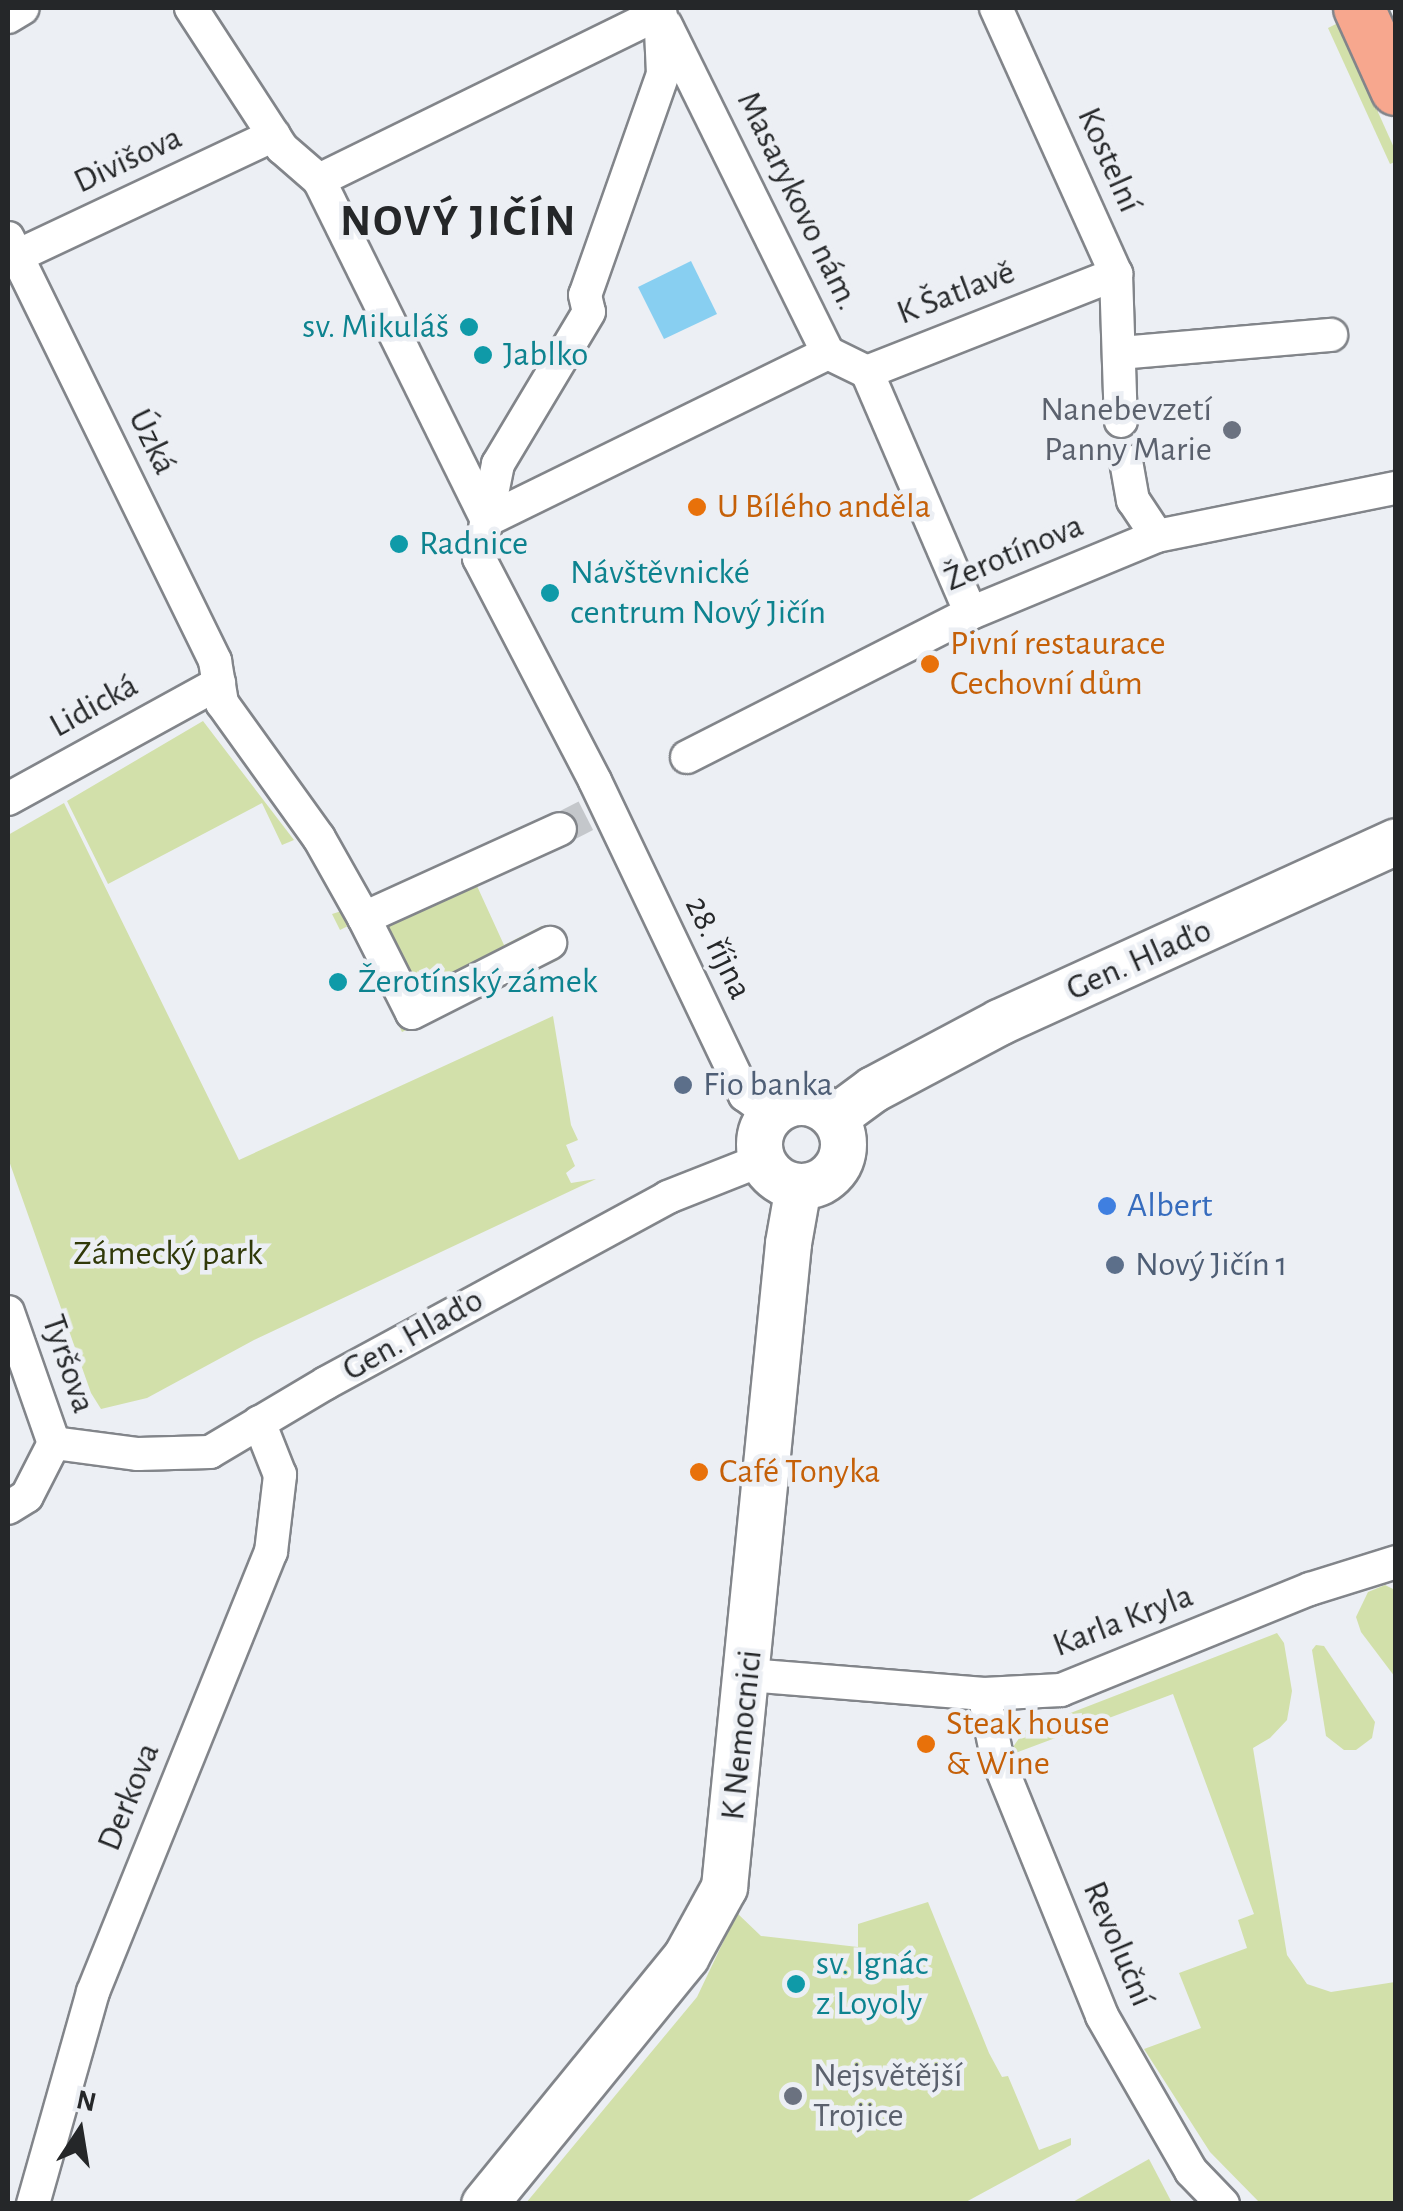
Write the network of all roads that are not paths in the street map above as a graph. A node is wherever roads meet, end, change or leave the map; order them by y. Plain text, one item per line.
1 (23, 8) edge
2 (191, 8) edge
3 (996, 8) edge
4 (1359, 8) edge
5 (660, 10) edge
6 (8, 17) edge
7 (1396, 90) edge
8 (274, 135) junction
9 (319, 180) junction
10 (12, 247) edge
11 (1116, 274) junction
12 (1332, 335) dead end
13 (828, 352) junction
14 (1120, 353) junction
15 (867, 372) junction
16 (1122, 421) dead end
17 (1126, 461) dead end
18 (1396, 488) edge
19 (487, 520) junction
20 (1158, 536) junction
21 (971, 613) junction
22 (219, 683) junction
23 (687, 757) dead end
24 (8, 799) edge
25 (584, 817) junction
26 (1396, 841) edge
27 (364, 918) junction
28 (550, 944) dead end
29 (770, 1114) junction
30 (835, 1117) junction
31 (762, 1160) junction
32 (798, 1186) junction
33 (8, 1312) edge
34 (259, 1422) junction
35 (54, 1443) junction
36 (8, 1508) edge
37 (1396, 1562) edge
38 (748, 1675) junction
39 (984, 1694) junction
40 (34, 2204) edge
41 (484, 2204) edge
42 (1223, 2204) edge

1 - 6 street
2 - 8 street
3 - 11 street, Kostelní
4 - 7 main road
5 - 9 street
5 - 13 street, Masarykovo nám.
5 - 19 street, 28. října
8 - 9 street
8 - 10 street, Divišova
9 - 19 street
10 - 22 street, Úzká
11 - 14 street, Kostelní
11 - 15 street, K Šatlavě
12 - 14 street
13 - 15 street
13 - 19 street, Masarykovo nám.
14 - 16 street, Kostelní
15 - 21 street
17 - 20 street
18 - 20 street, Žerotínova
19 - 25 street, 28. října
20 - 21 street, Žerotínova
21 - 23 street, Žerotínova
22 - 24 street, Lidická
22 - 27 street
25 - 27 street
25 - 29 street, 28. října
26 - 30 street, Gen. Hlaďo
27 - 28 street
29 - 30 street
29 - 31 street
30 - 32 street
31 - 32 street
31 - 34 street, Gen. Hlaďo
32 - 38 street, K Nemocnici
33 - 35 street, Tyršova
34 - 35 street, Gen. Hlaďo
34 - 40 street, Derkova
35 - 36 street
37 - 39 street, Karla Kryla
38 - 39 street, Karla Kryla
38 - 41 street, K Nemocnici
39 - 42 street, Revoluční

